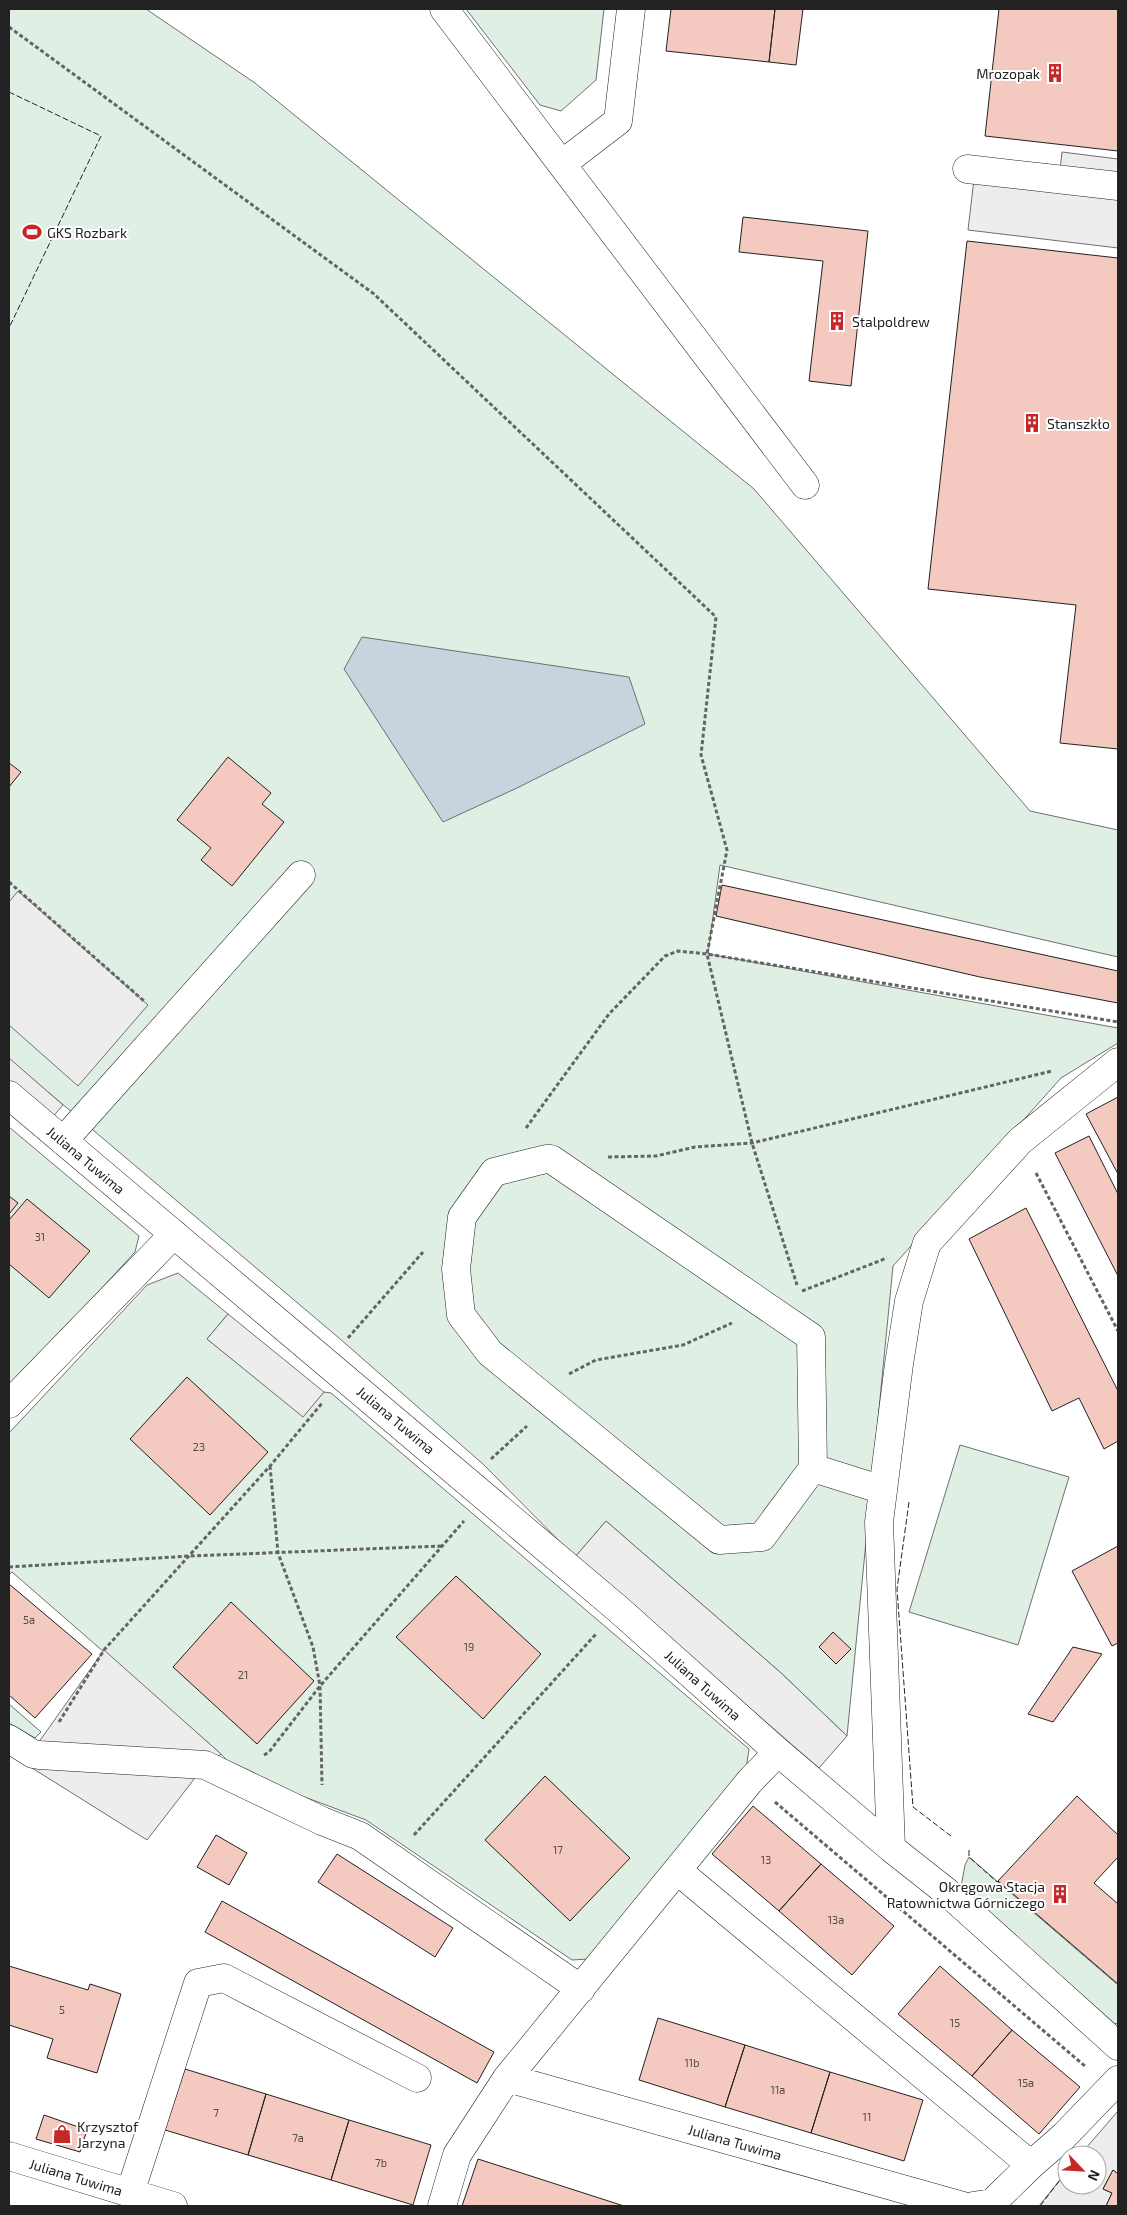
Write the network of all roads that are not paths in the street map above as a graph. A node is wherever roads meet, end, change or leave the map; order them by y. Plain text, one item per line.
1 (444, 9) edge
2 (631, 9) edge
3 (562, 164) junction
4 (967, 170) dead end
5 (1118, 186) edge
6 (805, 485) dead end
7 (301, 875) dead end
8 (1118, 1062) edge
9 (9, 1095) edge
10 (63, 1141) junction
11 (174, 1234) junction
12 (9, 1404) edge
13 (813, 1468) junction
14 (883, 1490) junction
15 (9, 1739) edge
16 (778, 1752) junction
17 (891, 1848) junction
18 (678, 1871) junction
19 (581, 1989) junction
20 (1118, 2046) edge
21 (417, 2078) dead end
22 (507, 2078) junction
23 (1114, 2083) edge
24 (9, 2156) edge
25 (1031, 2165) junction
26 (130, 2193) junction
27 (173, 2206) edge
28 (442, 2206) edge
29 (963, 2206) edge
30 (973, 2206) edge

1 - 3 street
2 - 3 street
3 - 6 street
4 - 5 street
7 - 10 street
8 - 14 street
9 - 10 street, Juliana Tuwima
10 - 11 street, Juliana Tuwima
11 - 12 street
11 - 16 street, Juliana Tuwima
13 - 13 street
13 - 14 street
14 - 17 street
15 - 19 street
16 - 17 street, Juliana Tuwima
16 - 18 street
17 - 20 street, Juliana Tuwima
18 - 19 street
18 - 25 street
19 - 22 street
21 - 26 street
22 - 28 street
22 - 29 street, Juliana Tuwima
23 - 25 street
24 - 26 street, Juliana Tuwima
25 - 30 street
26 - 27 street, Juliana Tuwima

